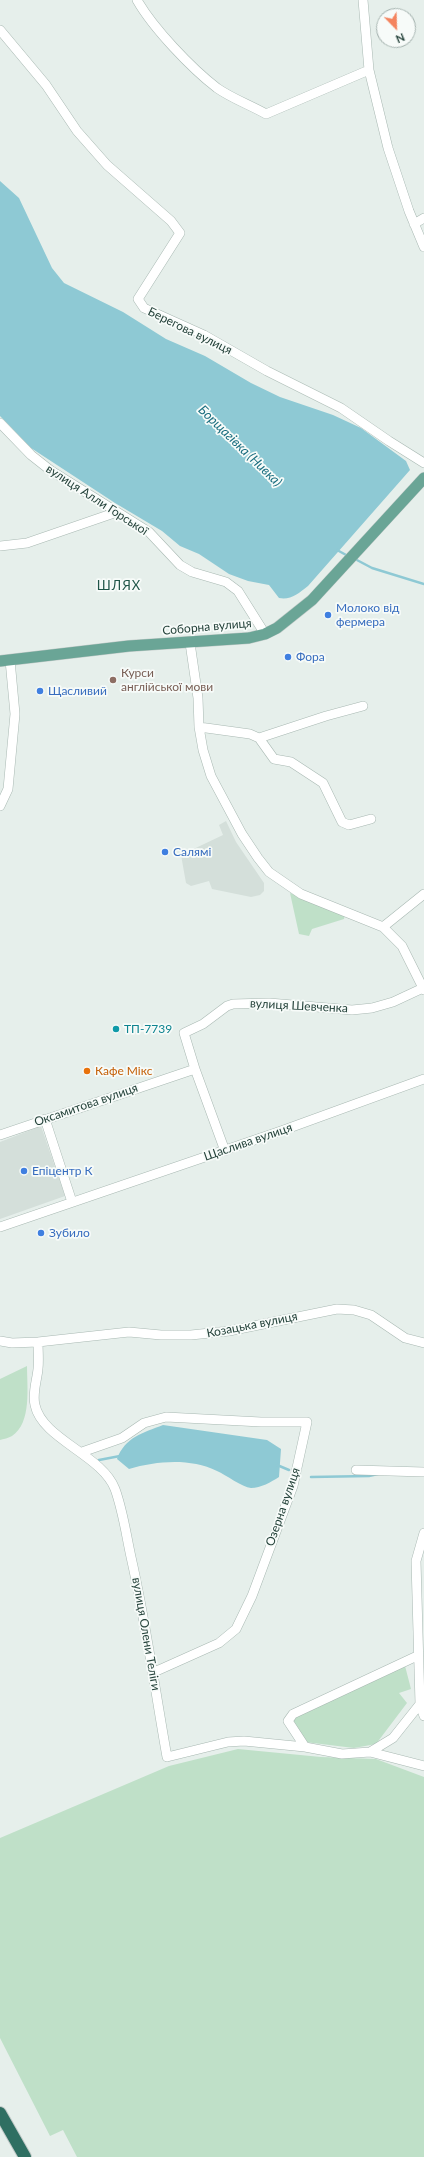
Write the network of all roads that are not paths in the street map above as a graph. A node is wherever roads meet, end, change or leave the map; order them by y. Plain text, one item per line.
1 (137, 0) edge
2 (363, 0) edge
3 (0, 30) edge
4 (369, 70) junction
5 (424, 218) edge
6 (414, 224) junction
7 (424, 247) edge
8 (0, 423) edge
9 (424, 463) edge
10 (424, 478) edge
11 (117, 512) junction
12 (0, 546) edge
13 (265, 634) junction
14 (190, 643) junction
15 (5, 660) edge
16 (363, 706) dead end
17 (199, 727) junction
18 (259, 738) junction
19 (0, 806) edge
20 (372, 819) dead end
21 (424, 894) edge
22 (383, 927) junction
23 (424, 989) edge
24 (195, 1069) junction
25 (424, 1080) edge
26 (45, 1119) junction
27 (0, 1135) edge
28 (225, 1151) junction
29 (72, 1202) junction
30 (0, 1227) edge
31 (0, 1341) edge
32 (38, 1342) junction
33 (424, 1343) edge
34 (82, 1452) junction
35 (356, 1470) dead end
36 (424, 1472) edge
37 (424, 1533) edge
38 (417, 1656) junction
39 (152, 1673) junction
40 (420, 1704) junction
41 (424, 1716) edge
42 (305, 1747) junction
43 (370, 1752) junction
44 (424, 1766) edge
45 (0, 2113) edge
46 (25, 2157) edge

1 - 4 street
2 - 4 street
3 - 9 street, Берегова вулиця
4 - 6 street
5 - 6 street
6 - 7 street
8 - 11 street, вулиця Алли Горської
10 - 13 main road, Соборна вулиця
11 - 12 street
11 - 13 street, вулиця Алли Горської
13 - 14 main road, Соборна вулиця
14 - 15 main road, Соборна вулиця
14 - 17 street, вулиця Шевченка
15 - 19 street
16 - 18 street
17 - 18 street
17 - 22 street, вулиця Шевченка
18 - 20 street
21 - 22 street
22 - 23 street, вулиця Шевченка
23 - 24 street, вулиця Шевченка
24 - 26 street, Оксамитова вулиця
24 - 28 street, вулиця Шевченка
25 - 28 street, Щаслива вулиця
26 - 27 street, Оксамитова вулиця
26 - 29 street
28 - 29 street, Щаслива вулиця
29 - 30 street, Щаслива вулиця
31 - 32 street, Козацька вулиця
32 - 33 street, Козацька вулиця
32 - 34 street, вулиця Олени Теліги
34 - 39 street, вулиця Олени Теліги
34 - 39 street, Озерна вулиця
35 - 36 street
37 - 38 street
38 - 40 street
38 - 42 street
39 - 42 street, вулиця Олени Теліги
40 - 41 street
40 - 43 street
42 - 43 street, вулиця Олени Теліги
43 - 44 street
45 - 46 highway

